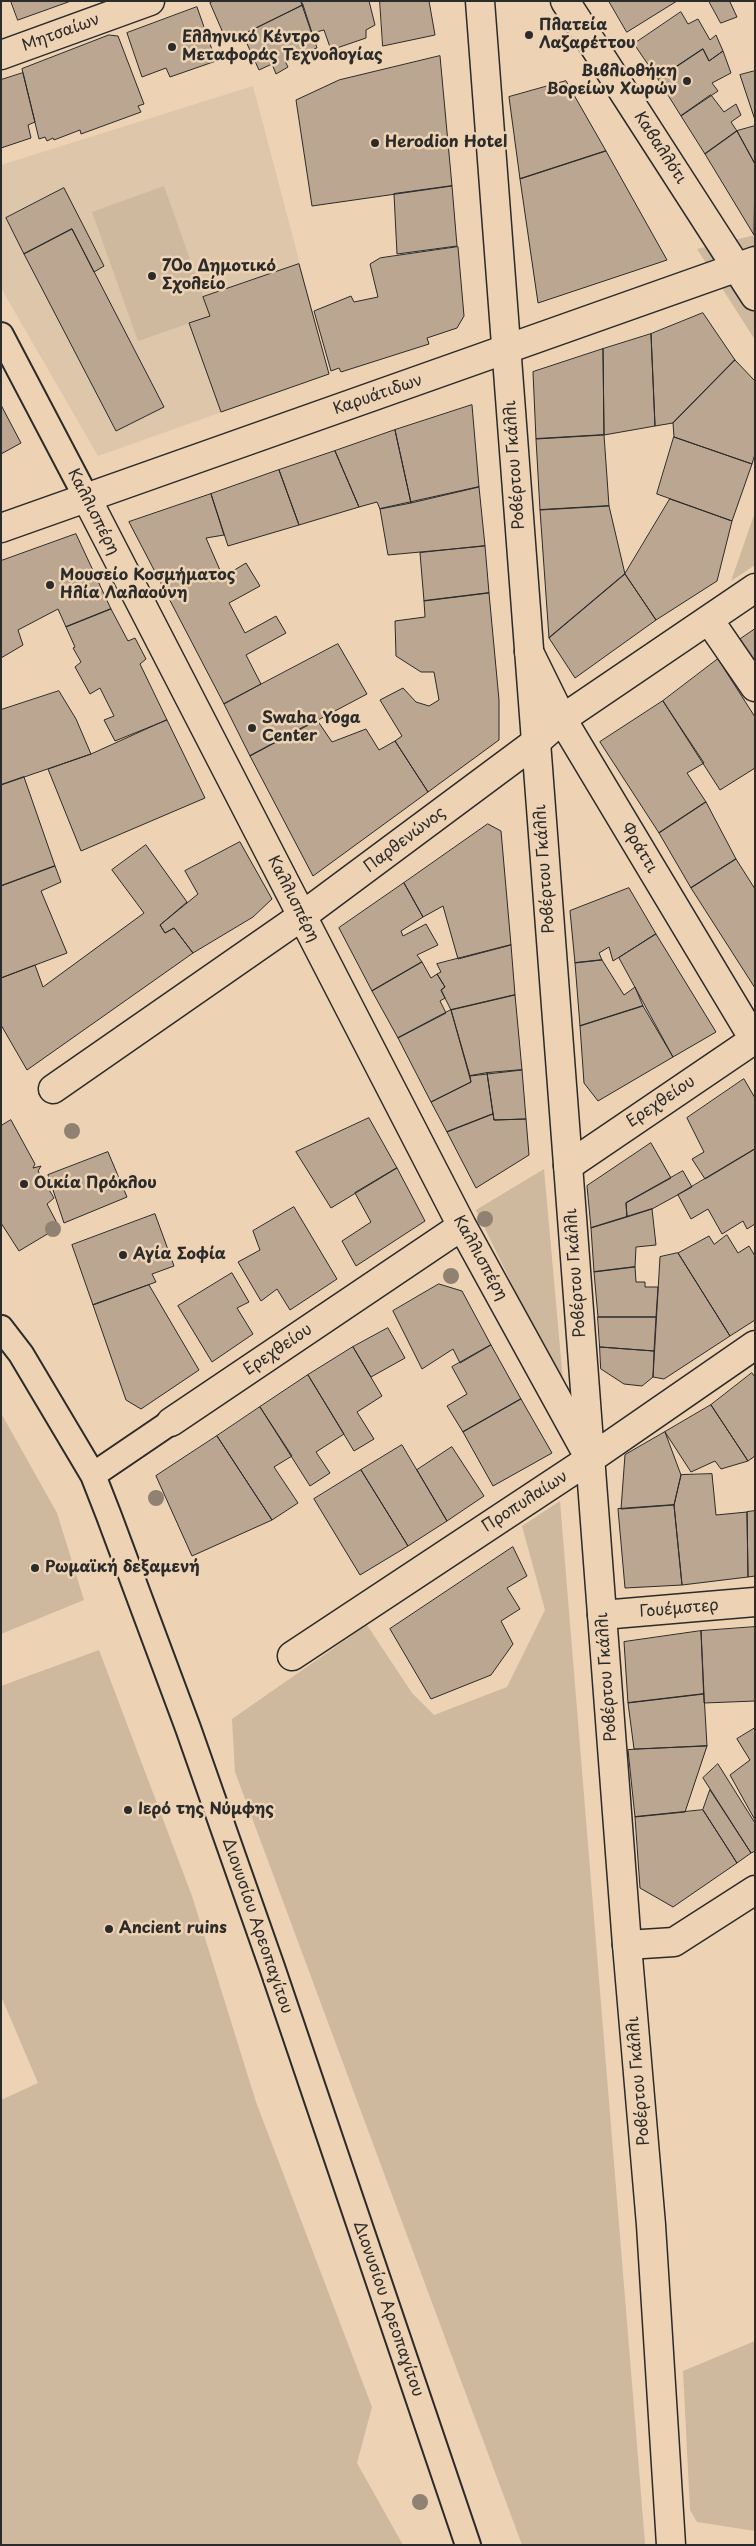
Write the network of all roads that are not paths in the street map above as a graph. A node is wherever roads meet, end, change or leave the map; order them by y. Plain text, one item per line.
1 (150, 1) edge
2 (480, 1) edge
3 (565, 1) edge
4 (1, 55) edge
5 (746, 264) edge
6 (755, 296) edge
7 (1, 335) edge
8 (506, 351) junction
9 (86, 497) junction
10 (1, 528) edge
11 (755, 588) edge
12 (709, 620) junction
13 (529, 652) junction
14 (755, 687) edge
15 (562, 719) junction
16 (536, 742) junction
17 (302, 916) junction
18 (754, 1040) edge
19 (53, 1089) dead end
20 (568, 1166) junction
21 (462, 1226) junction
22 (1, 1328) edge
23 (755, 1345) edge
24 (171, 1422) joint
25 (590, 1459) junction
26 (93, 1475) junction
27 (755, 1602) edge
28 (602, 1615) junction
29 (292, 1656) dead end
30 (755, 1890) edge
31 (627, 1945) junction
32 (468, 2545) edge
33 (671, 2545) edge

1 - 4 street, Μητσαίων
2 - 8 street, Ροβέρτου Γκάλλι
3 - 5 street, Καβαλλότι
5 - 6 street, Καβαλλότι
5 - 8 street, Καρυάτιδων
7 - 9 street, Καλλισπέρη
8 - 9 street, Καρυάτιδων
8 - 13 street, Ροβέρτου Γκάλλι
9 - 10 street, Καρυάτιδων
9 - 17 street, Καλλισπέρη
11 - 12 street, Παρθενώνος
12 - 14 street
12 - 15 street, Παρθενώνος
13 - 15 street, Φράττι
13 - 16 street, Ροβέρτου Γκάλλι
15 - 16 street, Παρθενώνος
15 - 18 street, Φράττι
16 - 17 street, Παρθενώνος
16 - 20 street, Ροβέρτου Γκάλλι
17 - 19 street, Παρθενώνος
17 - 21 street, Καλλισπέρη
18 - 20 street, Ερεχθείου
20 - 25 street, Ροβέρτου Γκάλλι
21 - 24 street, Ερεχθείου
21 - 25 street, Καλλισπέρη
22 - 26 street, Διονυσίου Αρεοπαγίτου
23 - 25 street, Προπυλαίων
24 - 26 street, Ερεχθείου
25 - 28 street, Ροβέρτου Γκάλλι
25 - 29 street, Προπυλαίων
26 - 32 street, Διονυσίου Αρεοπαγίτου
27 - 28 street, Γουέμστερ
28 - 31 street, Ροβέρτου Γκάλλι
30 - 31 street
31 - 33 street, Ροβέρτου Γκάλλι

